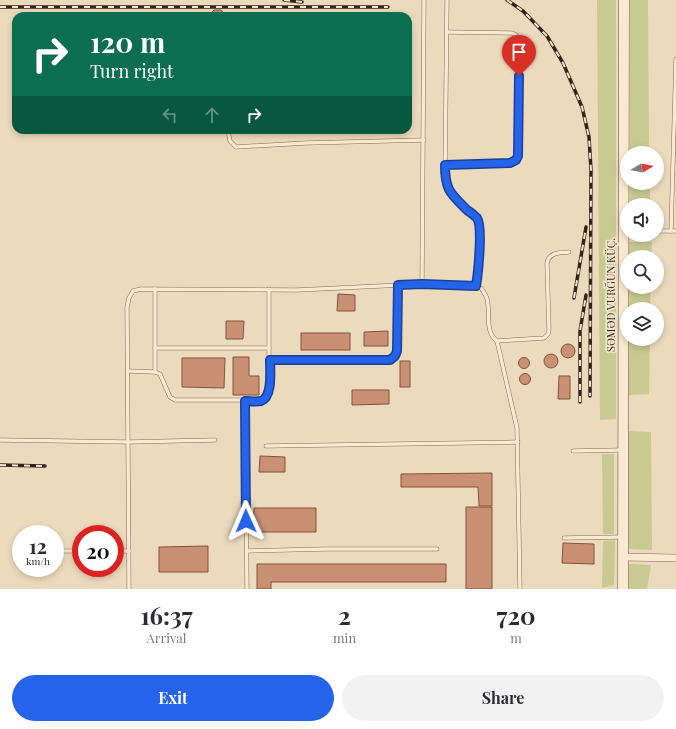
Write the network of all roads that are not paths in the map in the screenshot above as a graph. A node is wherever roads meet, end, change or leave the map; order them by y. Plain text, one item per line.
1 (424, 0) edge
2 (447, 0) edge
3 (624, 0) edge
4 (447, 32) junction
5 (676, 59) edge
6 (229, 134) edge
7 (424, 140) junction
8 (445, 165) junction
9 (625, 198) edge
10 (674, 231) edge
11 (625, 242) edge
12 (569, 252) dead end
13 (422, 284) junction
14 (398, 285) junction
15 (476, 286) junction
16 (269, 289) junction
17 (155, 290) junction
18 (497, 341) junction
19 (155, 348) junction
20 (269, 348) junction
21 (270, 360) junction
22 (128, 371) junction
23 (155, 372) junction
24 (245, 401) junction
25 (0, 440) edge
26 (215, 440) dead end
27 (129, 442) junction
28 (518, 442) junction
29 (266, 446) dead end
30 (623, 450) junction
31 (573, 451) dead end
32 (623, 537) junction
33 (564, 538) dead end
34 (437, 549) dead end
35 (124, 551) edge
36 (129, 551) junction
37 (247, 551) junction
38 (623, 557) junction
39 (676, 558) edge
40 (130, 589) edge
41 (247, 589) edge
42 (520, 589) edge
43 (623, 589) edge

1 - 7 lane
2 - 4 lane
3 - 9 main road, SƏMƏD VURĞUN KÜÇ.
4 - 8 lane
4 - 8 lane
5 - 10 lane
6 - 7 lane
7 - 13 lane
8 - 15 lane
11 - 30 main road, SƏMƏD VURĞUN KÜÇ.
12 - 18 lane
13 - 14 lane
13 - 15 lane
14 - 16 lane
14 - 21 lane
15 - 18 lane
16 - 17 lane
16 - 20 lane
17 - 19 lane
17 - 22 lane
18 - 28 lane
19 - 20 lane
19 - 23 lane
20 - 21 lane
21 - 24 lane
22 - 23 lane
22 - 27 lane
23 - 24 lane
24 - 37 lane
25 - 27 lane
26 - 27 lane
27 - 36 lane
28 - 29 lane
28 - 42 lane
30 - 31 lane
30 - 32 main road, SƏMƏD VURĞUN KÜÇ.
32 - 33 lane
32 - 38 main road, SƏMƏD VURĞUN KÜÇ.
34 - 37 lane
35 - 36 lane
36 - 40 lane
37 - 41 lane
38 - 39 street
38 - 43 main road, SƏMƏD VURĞUN KÜÇ.

